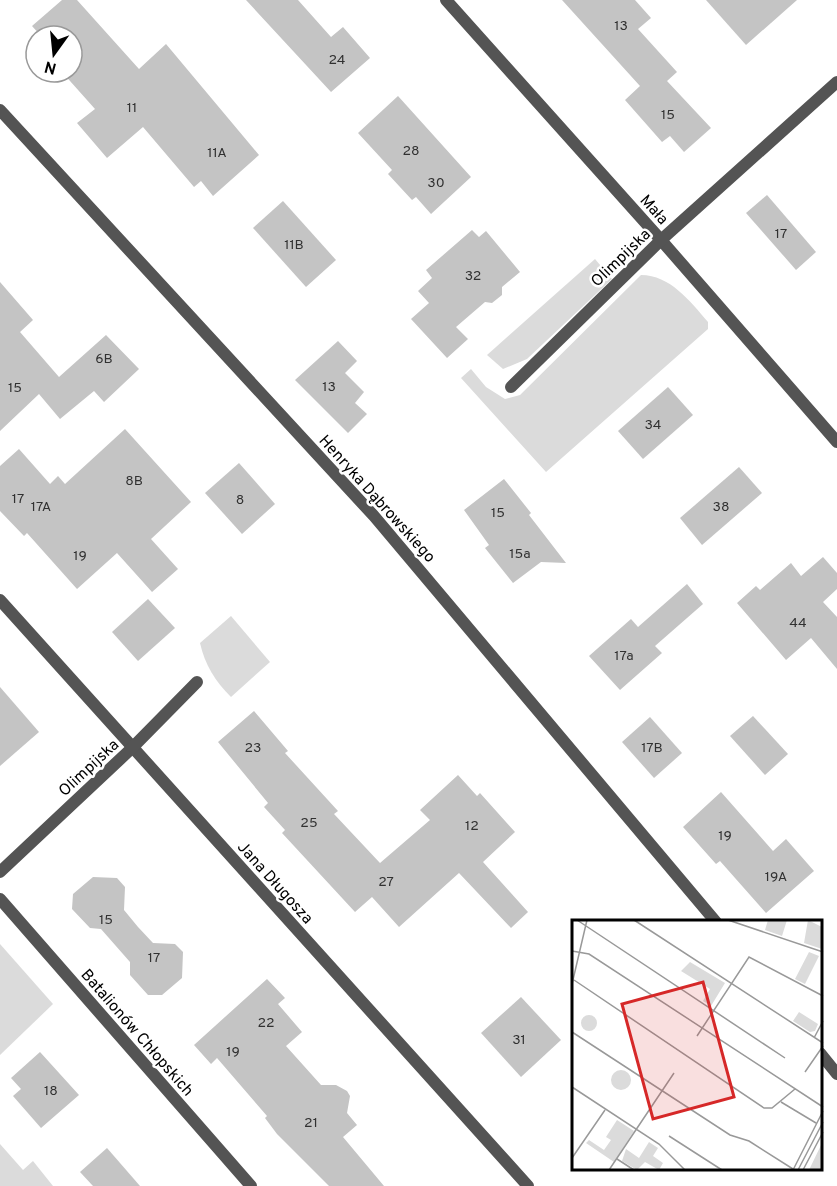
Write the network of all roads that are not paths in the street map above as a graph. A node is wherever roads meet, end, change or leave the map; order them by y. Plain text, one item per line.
1 (446, 0) edge
2 (837, 82) edge
3 (0, 110) edge
4 (661, 240) junction
5 (511, 387) dead end
6 (837, 442) edge
7 (0, 600) edge
8 (197, 682) dead end
9 (132, 748) junction
10 (0, 872) edge
11 (0, 899) edge
12 (714, 920) edge
13 (822, 1055) edge
14 (837, 1074) edge
15 (251, 1186) edge
16 (528, 1186) edge

1 - 4 street, Mała
2 - 4 street, Olimpijska
3 - 12 street, Henryka Dąbrowskiego
4 - 5 street, Olimpijska
4 - 6 street, Mała
7 - 9 street, Jana Długosza
8 - 9 street, Olimpijska
9 - 10 street, Olimpijska
9 - 16 street, Jana Długosza
11 - 15 street, Batalionów Chłopskich
13 - 14 street

